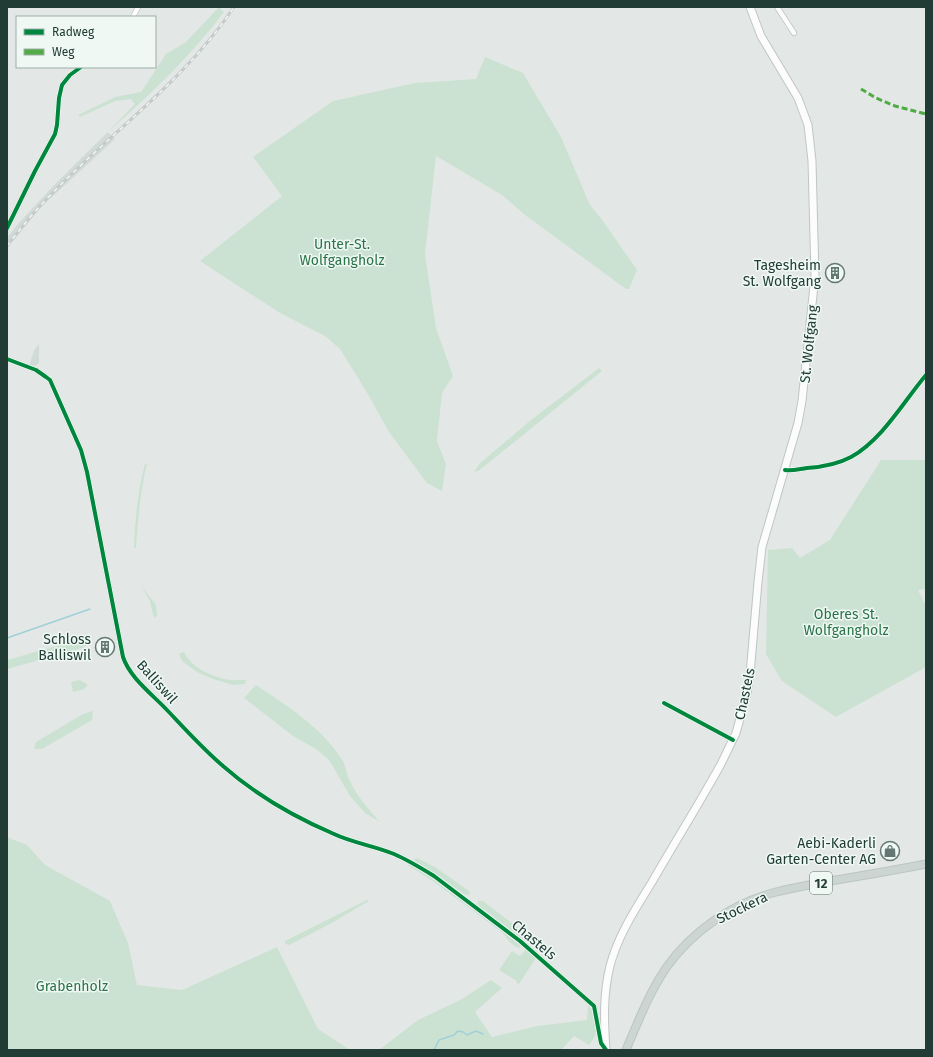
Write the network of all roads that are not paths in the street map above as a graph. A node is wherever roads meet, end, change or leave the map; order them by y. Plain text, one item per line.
1 (138, 7) edge
2 (750, 7) edge
3 (777, 7) edge
4 (134, 16) edge
5 (794, 33) dead end
6 (80, 68) edge
7 (7, 228) edge
8 (7, 359) edge
9 (926, 374) edge
10 (862, 455) dead end
11 (853, 456) junction
12 (785, 470) junction
13 (759, 569) joint
14 (664, 703) dead end
15 (733, 740) junction
16 (926, 864) edge
17 (420, 867) joint
18 (606, 1050) edge
19 (626, 1050) edge

1 - 4 street
2 - 12 main road, St. Wolfgang
3 - 5 street
6 - 7 street
8 - 17 street, Balliswil
9 - 11 street
10 - 11 street
11 - 12 street
12 - 13 main road, St. Wolfgang
13 - 15 main road, Chastels
14 - 15 street
15 - 18 main road, Chastels
16 - 19 main road, Stockera / 12
17 - 18 street, Chastels

